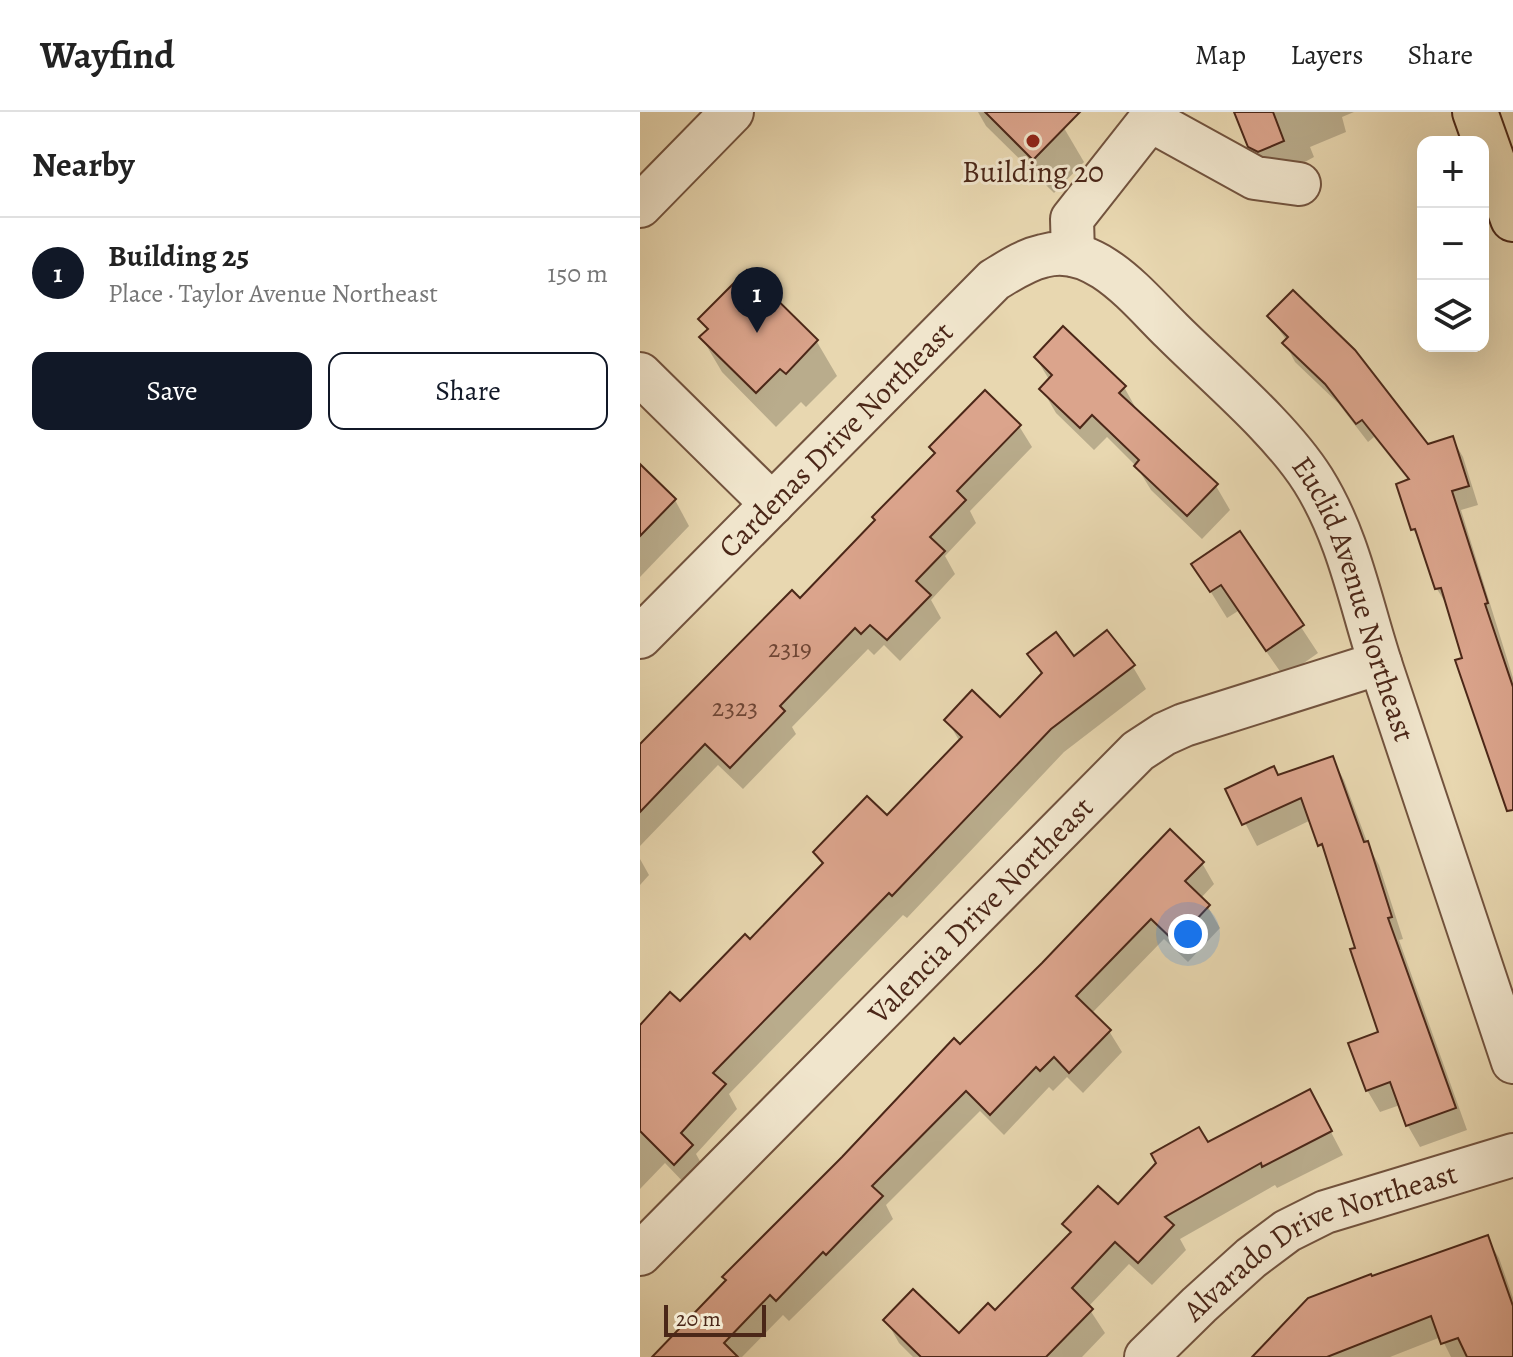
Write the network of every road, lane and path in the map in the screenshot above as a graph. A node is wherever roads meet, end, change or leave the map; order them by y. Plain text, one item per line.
1 (732, 112) edge
2 (1475, 112) edge
3 (1146, 116) edge
4 (1299, 184) dead end
5 (640, 206) edge
6 (1513, 219) edge
7 (1058, 255) junction
8 (640, 374) edge
9 (772, 504) junction
10 (640, 637) edge
11 (1380, 663) junction
12 (1513, 1062) edge
13 (1513, 1155) edge
14 (640, 1254) edge
15 (1146, 1357) edge

1 - 5 street
2 - 6 highway
3 - 4 street
3 - 7 street
7 - 9 street, Cardenas Drive Northeast
7 - 11 street, Euclid Avenue Northeast
8 - 9 street
9 - 10 street, Cardenas Drive Northeast
11 - 12 street, Euclid Avenue Northeast
11 - 14 street, Valencia Drive Northeast
13 - 15 street, Alvarado Drive Northeast

